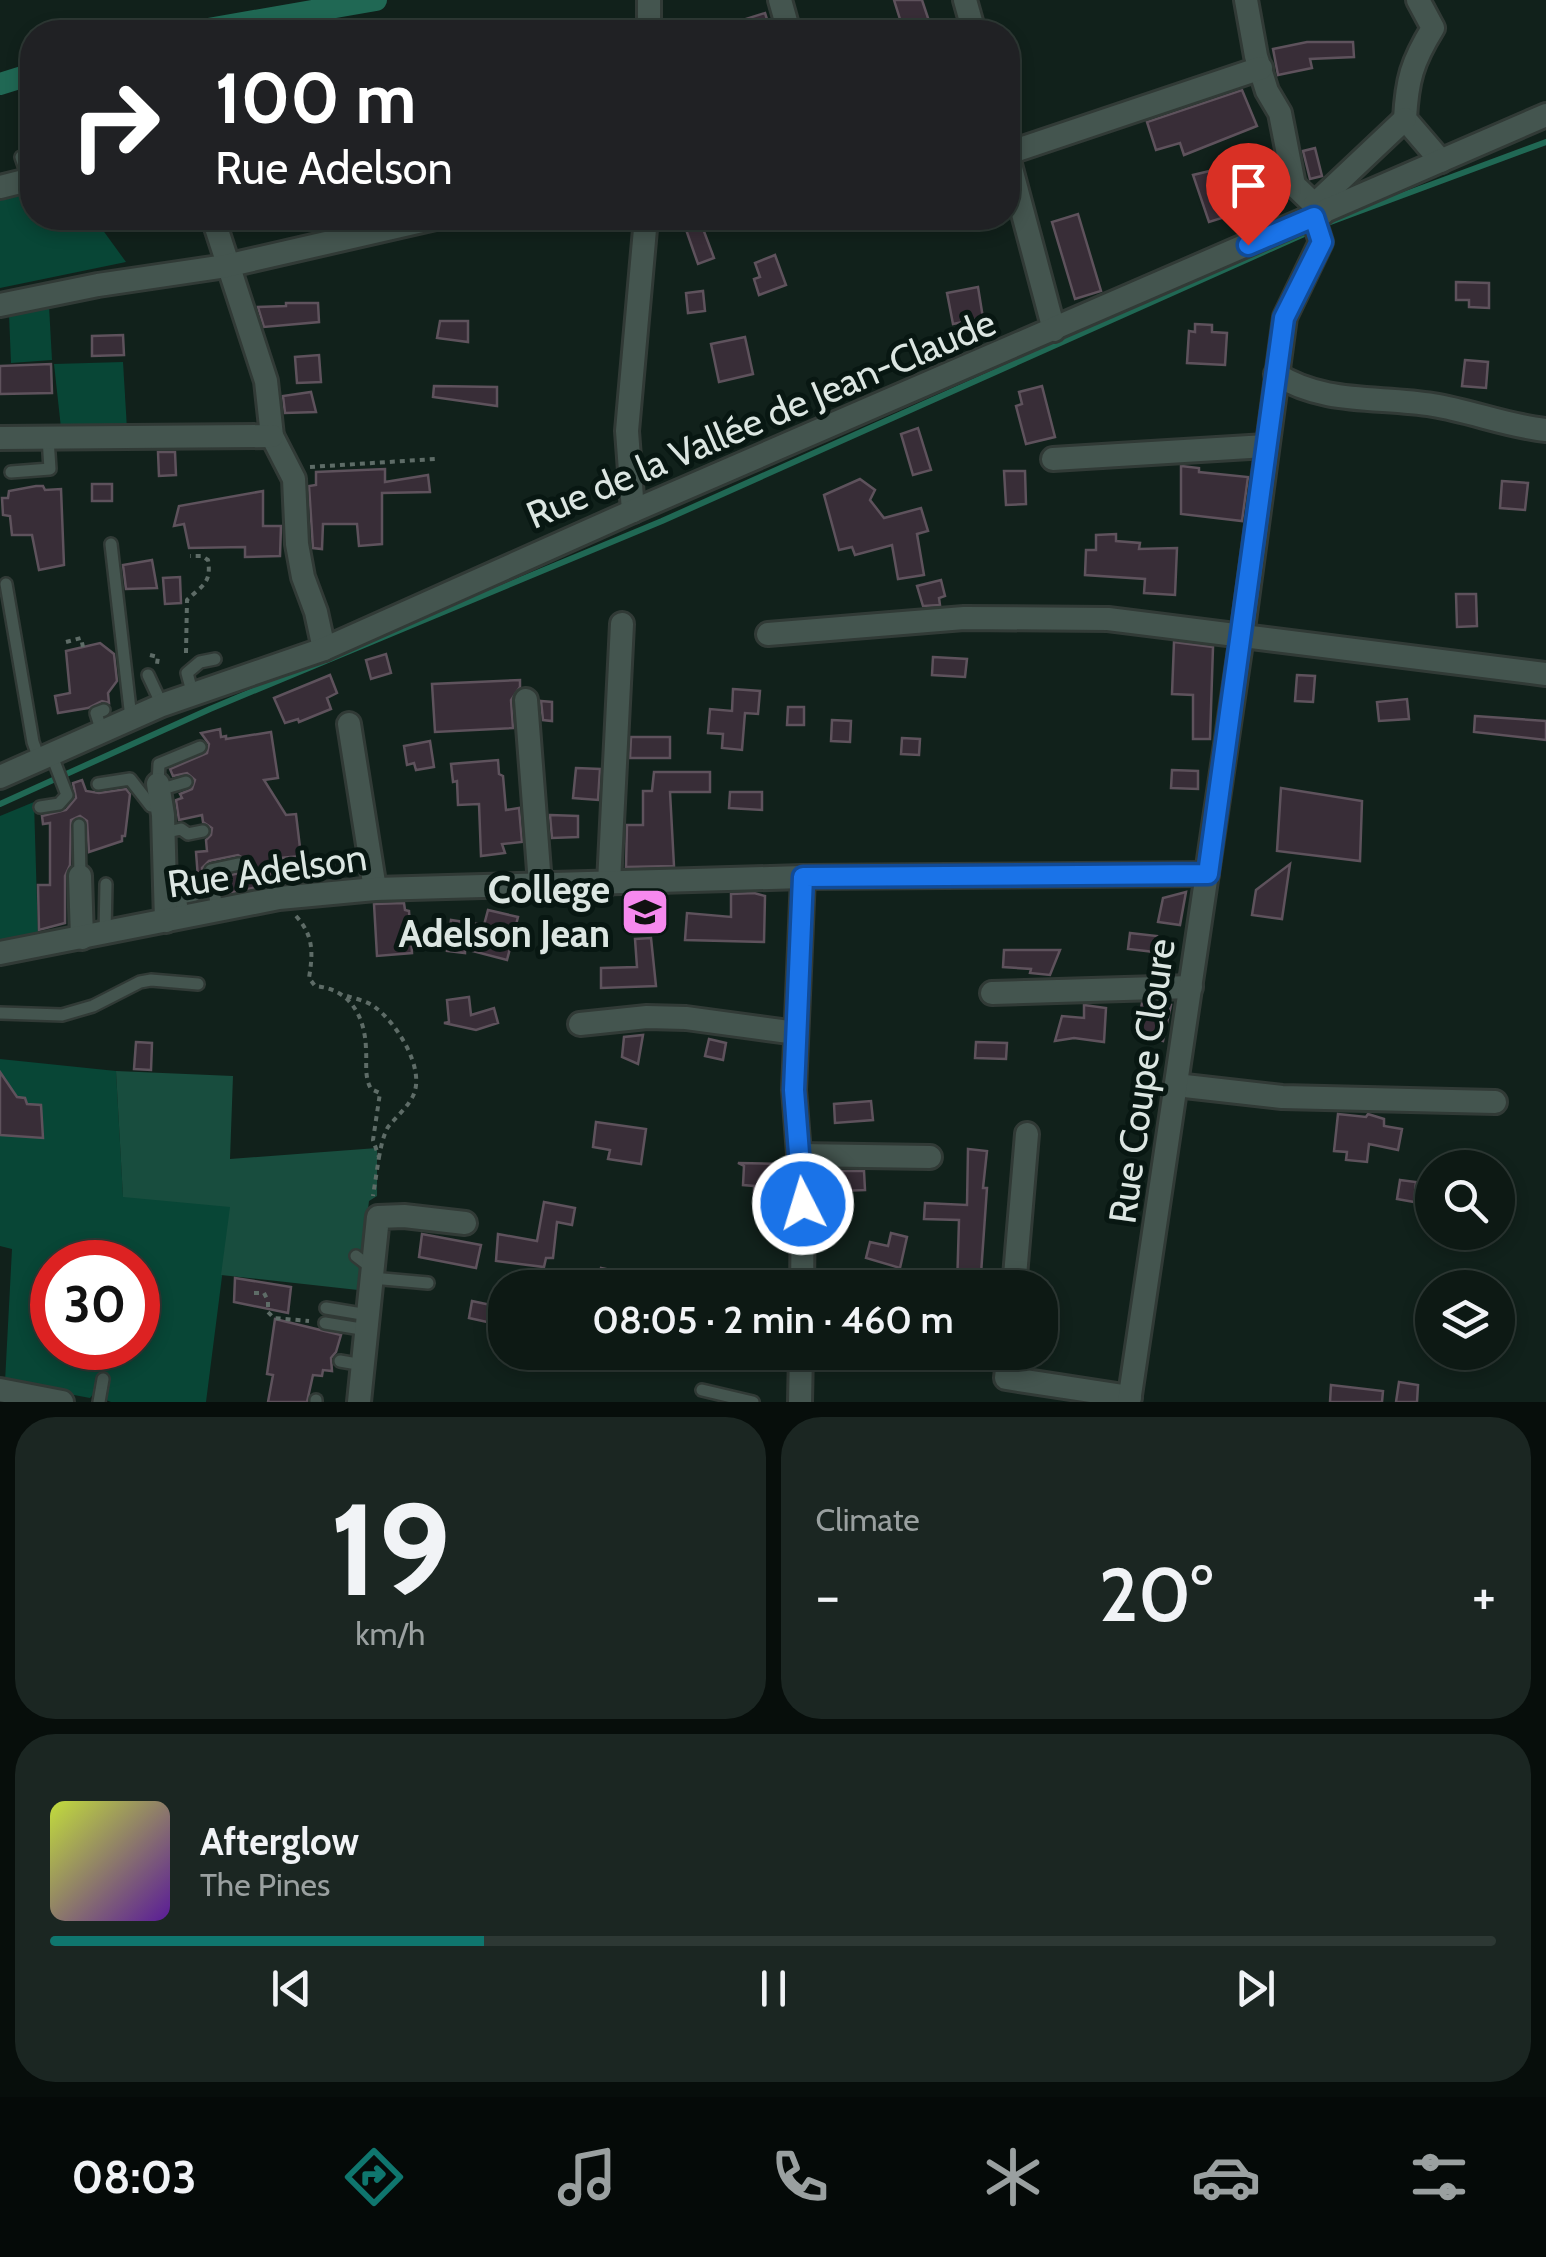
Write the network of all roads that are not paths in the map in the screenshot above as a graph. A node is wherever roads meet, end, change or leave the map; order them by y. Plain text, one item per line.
1 (1246, 0) edge
2 (1418, 0) edge
3 (1261, 68) junction
4 (1546, 114) edge
5 (1405, 120) junction
6 (1020, 151) edge
7 (1441, 161) junction
8 (1020, 201) edge
9 (1318, 219) junction
10 (216, 230) edge
11 (365, 230) edge
12 (645, 230) edge
13 (226, 266) junction
14 (0, 305) edge
15 (1054, 330) junction
16 (1276, 374) junction
17 (1546, 430) edge
18 (272, 436) junction
19 (0, 438) edge
20 (48, 438) junction
21 (1266, 446) junction
22 (1053, 458) dead end
23 (10, 472) dead end
24 (634, 511) junction
25 (111, 544) dead end
26 (6, 584) dead end
27 (622, 624) dead end
28 (768, 634) dead end
29 (1242, 636) junction
30 (324, 649) junction
31 (215, 659) dead end
32 (1546, 674) edge
33 (148, 675) dead end
34 (190, 684) junction
35 (526, 700) dead end
36 (162, 705) junction
37 (132, 718) junction
38 (349, 724) dead end
39 (200, 747) dead end
40 (49, 760) junction
41 (0, 777) edge
42 (186, 782) dead end
43 (98, 784) dead end
44 (159, 793) junction
45 (40, 807) dead end
46 (79, 826) dead end
47 (203, 831) dead end
48 (163, 833) junction
49 (239, 864) dead end
50 (1208, 874) junction
51 (803, 877) junction
52 (76, 880) joint
53 (608, 883) junction
54 (106, 884) dead end
55 (540, 884) junction
56 (374, 889) junction
57 (194, 895) dead end
58 (217, 910) junction
59 (175, 919) junction
60 (86, 937) junction
61 (0, 954) edge
62 (198, 984) dead end
63 (1191, 986) junction
64 (992, 992) dead end
65 (0, 1014) edge
66 (580, 1024) dead end
67 (796, 1033) junction
68 (1176, 1085) junction
69 (1495, 1102) dead end
70 (1027, 1134) dead end
71 (799, 1155) junction
72 (930, 1157) dead end
73 (466, 1223) dead end
74 (367, 1268) junction
75 (802, 1270) edge
76 (1016, 1270) edge
77 (428, 1283) dead end
78 (326, 1308) dead end
79 (325, 1323) road end
80 (367, 1323) junction
81 (801, 1370) edge
82 (1007, 1370) edge
83 (104, 1379) dead end
84 (702, 1390) dead end
85 (13, 1395) edge
86 (1130, 1400) edge
87 (62, 1402) edge
88 (99, 1402) edge
89 (359, 1402) edge
90 (753, 1402) edge
91 (800, 1402) edge

1 - 3 street
2 - 5 street
3 - 6 street
3 - 9 street
4 - 7 street, Rue de la Vallée de Jean-Claude
5 - 7 street
5 - 9 street
7 - 9 street, Rue de la Vallée de Jean-Claude
8 - 15 street
9 - 15 street, Rue de la Vallée de Jean-Claude
9 - 16 street, Rue Coupe Cloure
10 - 13 street
11 - 13 street
12 - 24 street
13 - 14 street
13 - 18 street
15 - 24 street, Rue de la Vallée de Jean-Claude
16 - 17 street
16 - 21 street, Rue Coupe Cloure
18 - 20 street
18 - 30 street
19 - 20 street
20 - 23 lane
21 - 22 street
21 - 29 street, Rue Coupe Cloure
24 - 30 street, Rue de la Vallée de Jean-Claude
25 - 37 lane
26 - 40 lane
27 - 53 street
28 - 29 street
29 - 32 street
29 - 50 street, Rue Coupe Cloure
30 - 34 street, Rue de la Vallée de Jean-Claude
31 - 34 lane
33 - 36 lane
34 - 36 street, Rue de la Vallée de Jean-Claude
35 - 55 street
36 - 37 street, Rue de la Vallée de Jean-Claude
37 - 40 street, Rue de la Vallée de Jean-Claude
38 - 56 street
39 - 44 lane
40 - 41 street, Rue de la Vallée de Jean-Claude
40 - 45 lane
42 - 44 lane
43 - 44 lane
44 - 48 street
46 - 52 lane
47 - 48 lane
48 - 59 street
49 - 58 lane
50 - 51 street, Rue Adelson
50 - 63 street, Rue Coupe Cloure
51 - 53 street, Rue Adelson
51 - 67 street
52 - 60 street
53 - 55 street, Rue Adelson
54 - 60 lane
55 - 56 street, Rue Adelson
56 - 58 street, Rue Adelson
57 - 59 lane
58 - 59 street, Rue Adelson
59 - 60 street, Rue Adelson
60 - 61 street, Rue Adelson
62 - 65 lane
63 - 64 street
63 - 68 street, Rue Coupe Cloure
66 - 67 street
67 - 71 street
68 - 69 street
68 - 86 street, Rue Coupe Cloure
70 - 76 street
71 - 72 street
71 - 75 street
73 - 74 street
74 - 77 lane
74 - 80 street
78 - 80 lane
79 - 80 lane
80 - 89 street
81 - 91 street
82 - 86 street
83 - 88 lane
84 - 90 lane
85 - 87 street

